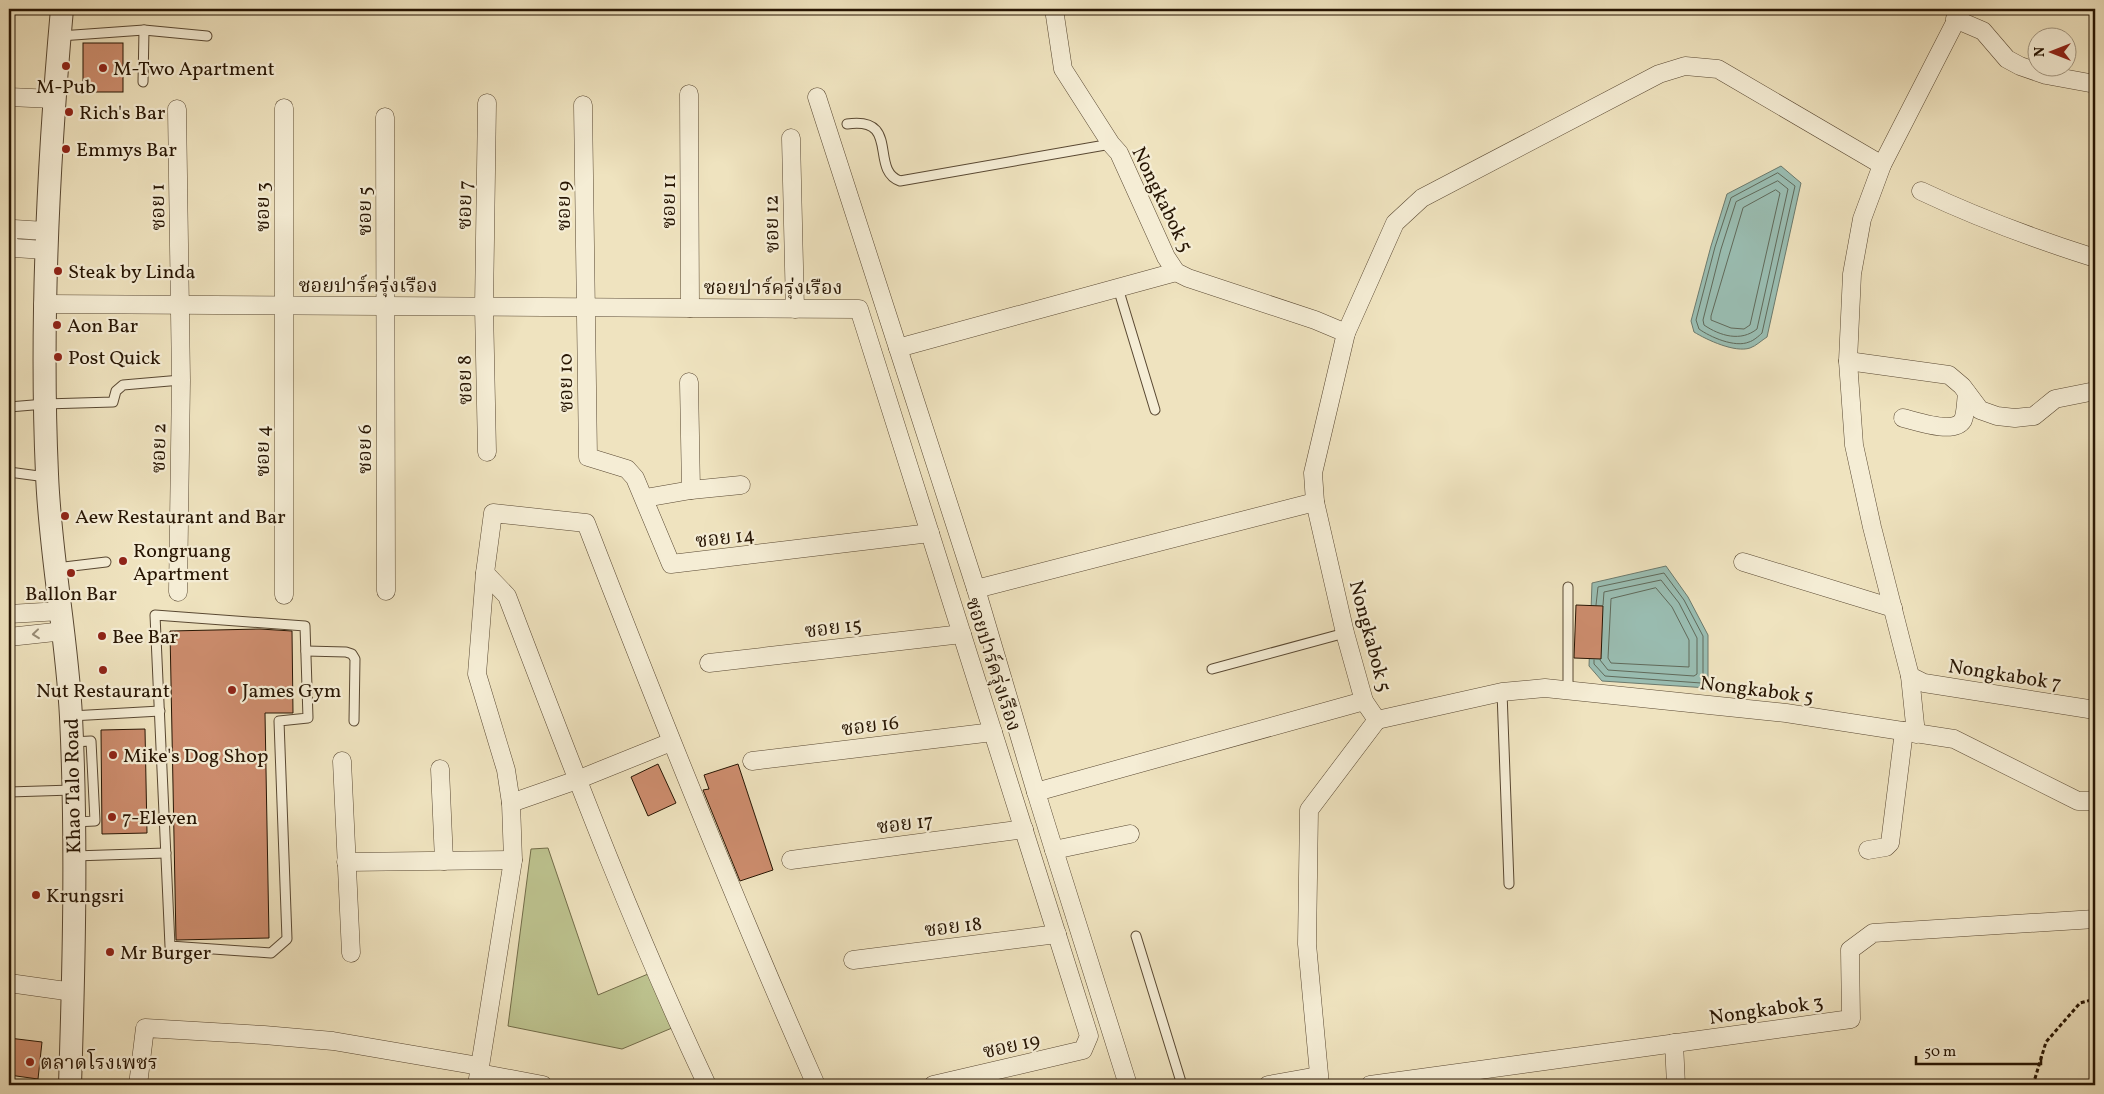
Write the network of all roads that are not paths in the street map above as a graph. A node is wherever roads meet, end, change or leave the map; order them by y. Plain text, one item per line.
1 (62, 9) edge
2 (1054, 9) edge
3 (1958, 14) edge
4 (144, 30) junction
5 (59, 36) junction
6 (207, 36) dead end
7 (143, 82) dead end
8 (2095, 84) edge
9 (689, 94) dead end
10 (9, 97) edge
11 (817, 97) dead end
12 (54, 100) junction
13 (487, 103) dead end
14 (583, 105) dead end
15 (284, 108) dead end
16 (177, 109) dead end
17 (385, 116) dead end
18 (847, 124) dead end
19 (791, 138) dead end
20 (1111, 144) junction
21 (1882, 165) junction
22 (1920, 191) dead end
23 (9, 233) edge
24 (45, 240) junction
25 (9, 243) edge
26 (2095, 258) edge
27 (1176, 272) junction
28 (1118, 288) junction
29 (43, 304) junction
30 (180, 305) junction
31 (282, 306) junction
32 (384, 306) junction
33 (484, 307) junction
34 (584, 308) junction
35 (690, 308) junction
36 (794, 309) junction
37 (1346, 333) junction
38 (898, 348) junction
39 (1848, 361) junction
40 (181, 380) junction
41 (689, 382) dead end
42 (2095, 391) edge
43 (1967, 392) junction
44 (45, 404) junction
45 (9, 407) edge
46 (1155, 410) dead end
47 (1902, 418) dead end
48 (487, 452) dead end
49 (588, 457) joint
50 (9, 472) edge
51 (47, 477) junction
52 (741, 485) dead end
53 (691, 490) junction
54 (645, 498) junction
55 (1315, 502) junction
56 (930, 533) junction
57 (106, 562) dead end
58 (1743, 562) dead end
59 (56, 568) junction
60 (485, 573) junction
61 (1568, 587) dead end
62 (976, 589) junction
63 (386, 591) dead end
64 (178, 592) dead end
65 (284, 595) dead end
66 (1893, 608) junction
67 (9, 614) edge
68 (62, 621) junction
69 (1345, 633) junction
70 (962, 634) junction
71 (9, 637) edge
72 (306, 651) junction
73 (709, 663) dead end
74 (1212, 669) dead end
75 (1910, 676) junction
76 (1568, 690) junction
77 (1502, 692) junction
78 (1364, 701) junction
79 (2095, 710) edge
80 (160, 711) junction
81 (71, 716) junction
82 (1377, 720) junction
83 (354, 721) dead end
84 (993, 732) junction
85 (1910, 732) junction
86 (71, 742) junction
87 (671, 742) junction
88 (342, 761) dead end
89 (752, 761) dead end
90 (440, 769) dead end
91 (577, 780) junction
92 (72, 790) junction
93 (9, 792) edge
94 (1036, 792) junction
95 (2095, 801) edge
96 (511, 803) junction
97 (73, 822) junction
98 (1024, 829) junction
99 (1130, 834) dead end
100 (1054, 850) junction
101 (1868, 850) dead end
102 (166, 853) junction
103 (74, 856) junction
104 (513, 860) junction
105 (792, 860) dead end
106 (444, 861) junction
107 (346, 862) junction
108 (1509, 884) dead end
109 (2095, 920) edge
110 (1057, 934) junction
111 (1136, 936) dead end
112 (351, 953) dead end
113 (854, 960) dead end
114 (9, 983) edge
115 (73, 992) junction
116 (1089, 1036) joint
117 (1674, 1043) junction
118 (478, 1075) edge
119 (1319, 1081) edge
120 (70, 1085) edge
121 (138, 1085) edge
122 (543, 1085) edge
123 (708, 1085) edge
124 (816, 1085) edge
125 (933, 1085) edge
126 (1128, 1085) edge
127 (1182, 1085) edge
128 (1268, 1085) edge
129 (1370, 1085) edge
130 (1676, 1085) edge

1 - 5 street, Khao Talo Road
2 - 20 street, Nongkabok 5
3 - 8 street
3 - 21 street
4 - 5 lane
4 - 6 lane
4 - 7 lane
5 - 12 street, Khao Talo Road
9 - 35 street, ซอย 11
10 - 12 street
11 - 38 street
12 - 24 street, Khao Talo Road
13 - 33 street, ซอย 7
14 - 34 street, ซอย 9
15 - 31 street, ซอย 3
16 - 30 street, ซอย 1
17 - 32 street, ซอย 5
18 - 20 lane
19 - 36 street, ซอย 12
20 - 27 street, Nongkabok 5
21 - 37 street
21 - 39 street
22 - 26 street
23 - 24 street
24 - 25 street
24 - 29 street, Khao Talo Road
27 - 28 street
27 - 37 street, Nongkabok 5
28 - 38 street
28 - 46 lane
29 - 30 street, ซอยปาร์ครุ่งเรือง
29 - 44 street, Khao Talo Road
30 - 31 street, ซอยปาร์ครุ่งเรือง
30 - 40 street, ซอย 2
31 - 32 street, ซอยปาร์ครุ่งเรือง
31 - 65 street, ซอย 4
32 - 33 street, ซอยปาร์ครุ่งเรือง
32 - 63 street, ซอย 6
33 - 34 street, ซอยปาร์ครุ่งเรือง
33 - 48 street, ซอย 8
34 - 35 street, ซอยปาร์ครุ่งเรือง
34 - 49 street, ซอย 10
35 - 36 street, ซอยปาร์ครุ่งเรือง
36 - 56 street, ซอยปาร์ครุ่งเรือง
37 - 55 street, Nongkabok 5
38 - 62 street
39 - 43 street
39 - 66 street
40 - 44 lane
40 - 64 street, ซอย 2
41 - 53 street
42 - 43 street
43 - 47 street
44 - 45 lane
44 - 51 street, Khao Talo Road
49 - 54 street, ซอย 14
50 - 51 lane
51 - 59 street, Khao Talo Road
52 - 53 street
53 - 54 street
54 - 56 street, ซอย 14
55 - 62 street
55 - 69 street, Nongkabok 5
56 - 70 street, ซอยปาร์ครุ่งเรือง
57 - 59 lane
58 - 66 street
59 - 68 street, Khao Talo Road
60 - 87 street
60 - 91 street
60 - 96 street
61 - 76 lane
62 - 94 street
66 - 75 street
67 - 68 street
68 -> 71 street
68 - 81 street, Khao Talo Road
69 - 74 lane
69 - 78 street, Nongkabok 5
70 - 73 street, ซอย 15
70 - 84 street, ซอยปาร์ครุ่งเรือง
72 - 80 lane
72 - 83 lane
72 - 102 lane
75 - 79 street, Nongkabok 7
75 - 85 street
76 - 77 street, Nongkabok 5
76 - 85 street, Nongkabok 5
77 - 82 street, Nongkabok 5
77 - 108 lane
78 - 82 street, Nongkabok 5
78 - 94 street
80 - 81 lane
80 - 102 lane
81 - 86 street, Khao Talo Road
82 - 119 street
84 - 89 street, ซอย 16
84 - 98 street, ซอยปาร์ครุ่งเรือง
85 - 95 street, Nongkabok 5
85 - 101 street
86 - 92 street, Khao Talo Road
86 - 97 lane
87 - 91 street
87 - 124 street
88 - 107 street
90 - 106 street
91 - 96 street
91 - 123 street
92 - 93 lane
92 - 97 street, Khao Talo Road
94 - 100 street
96 - 104 street
97 - 103 street, Khao Talo Road
98 - 105 street, ซอย 17
98 - 110 street, ซอยปาร์ครุ่งเรือง
99 - 100 street
100 - 126 street
102 - 103 lane
103 - 115 street, Khao Talo Road
104 - 106 street
104 - 118 street
106 - 107 street
107 - 112 street
109 - 117 street, Nongkabok 3
110 - 113 street, ซอย 18
110 - 116 street, ซอยปาร์ครุ่งเรือง
111 - 127 lane
114 - 115 street
115 - 120 street, Khao Talo Road
116 - 125 street, ซอย 19
117 - 129 street, Nongkabok 3
117 - 130 street
118 - 121 street
118 - 122 street
119 - 128 street

